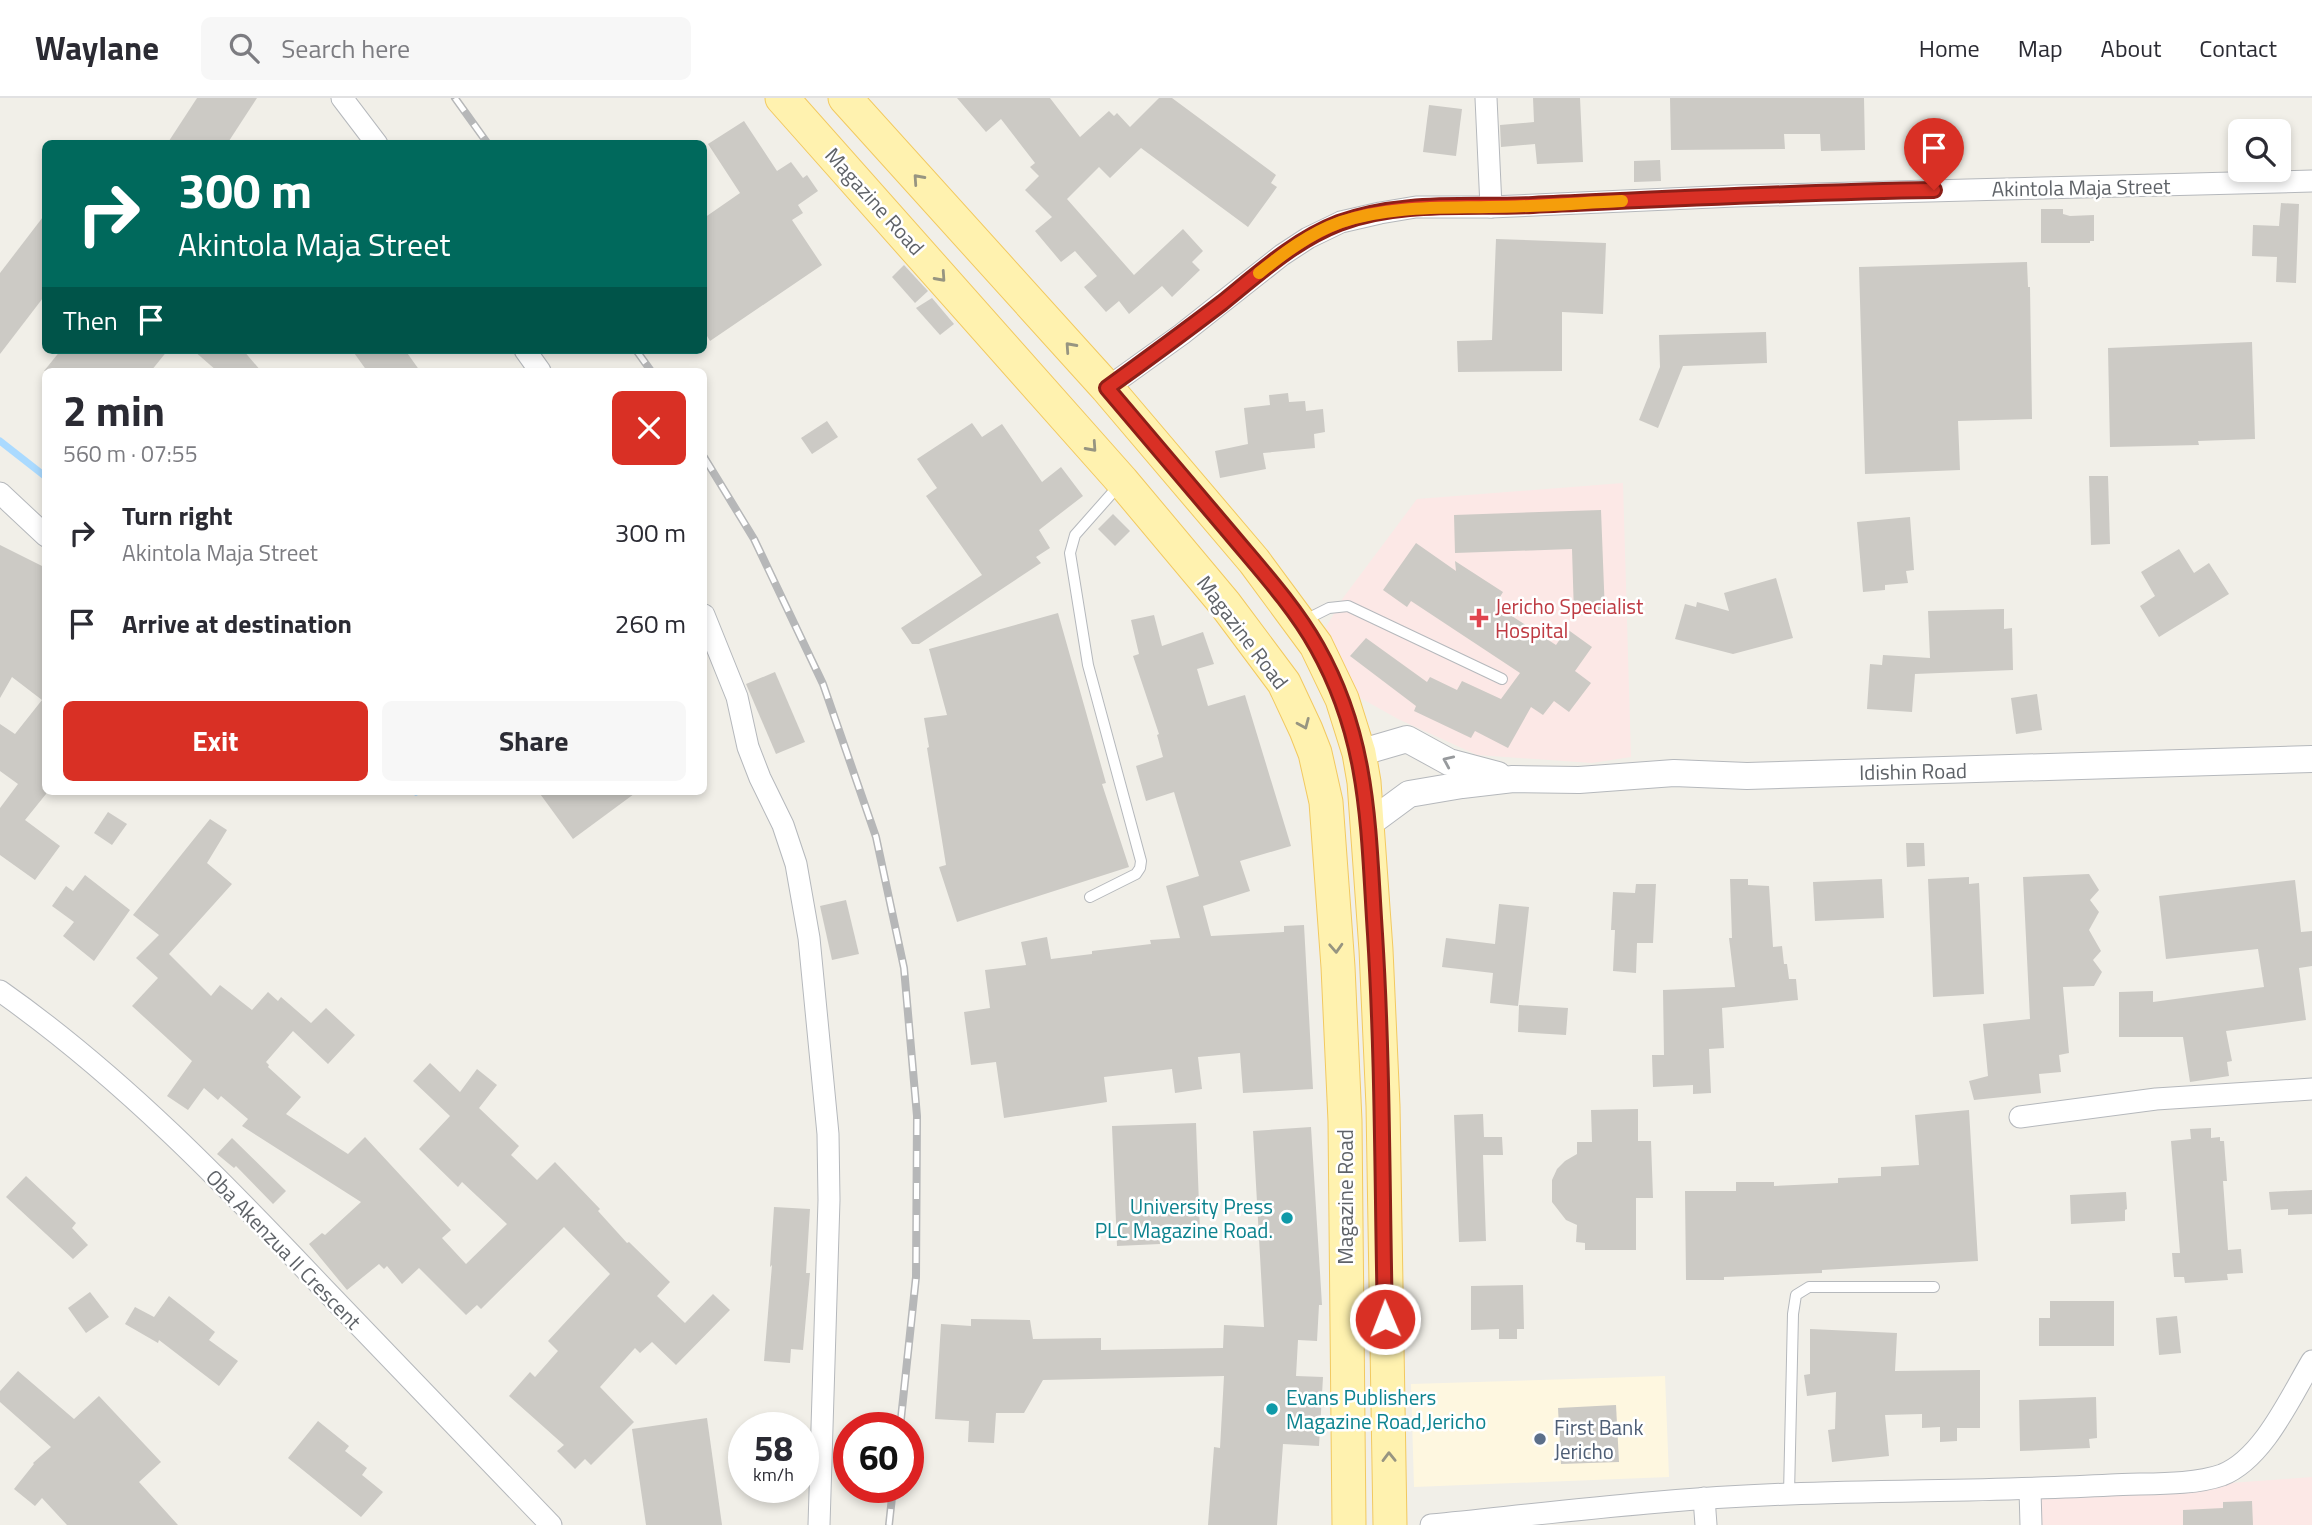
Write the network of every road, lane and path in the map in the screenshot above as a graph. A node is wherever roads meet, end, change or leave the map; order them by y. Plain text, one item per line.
1 (342, 98) edge
2 (782, 98) edge
3 (1486, 98) edge
4 (851, 105) edge
5 (820, 139) junction
6 (374, 140) edge
7 (2312, 181) edge
8 (1491, 207) junction
9 (1107, 388) junction
10 (1122, 481) junction
11 (0, 493) edge
12 (42, 532) edge
13 (707, 622) edge
14 (1301, 622) junction
15 (1502, 679) dead end
16 (1359, 753) junction
17 (2312, 759) edge
18 (1513, 779) junction
19 (1367, 825) junction
20 (1090, 897) dead end
21 (0, 991) edge
22 (2312, 1089) edge
23 (2020, 1117) dead end
24 (1934, 1287) dead end
25 (2312, 1361) edge
26 (2030, 1490) junction
27 (1789, 1494) junction
28 (1704, 1498) junction
29 (551, 1525) edge
30 (819, 1525) edge
31 (1349, 1525) edge
32 (1390, 1525) edge
33 (1431, 1525) edge
34 (1706, 1525) edge
35 (2031, 1525) edge

1 - 6 street
2 - 5 main road, Magazine Road
3 - 8 street
4 - 5 main road
9 -> 4 main road, Magazine Road
5 -> 10 main road, Magazine Road
7 - 8 street, Akintola Maja Street
8 - 9 street, Akintola Maja Street
9 - 14 main road, Magazine Road
10 - 20 lane
10 -> 31 main road, Magazine Road
11 - 12 street
13 - 30 street
14 - 15 lane
14 - 16 main road, Magazine Road
18 -> 16 street
16 - 19 main road, Magazine Road
17 - 18 street, Idishin Road
18 - 19 street
32 -> 19 main road, Magazine Road
21 - 29 street, Oba Akenzua II Crescent
22 - 23 street
24 - 27 lane
25 - 26 street
26 - 27 street
26 - 35 street
27 - 28 street
28 - 33 street
28 - 34 street

